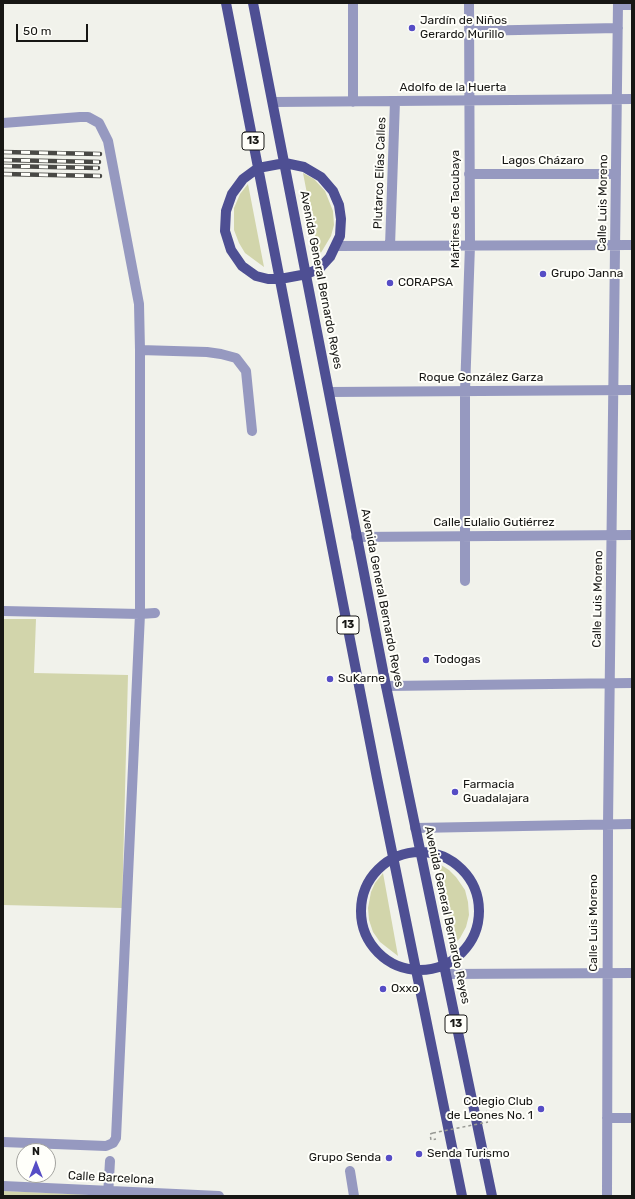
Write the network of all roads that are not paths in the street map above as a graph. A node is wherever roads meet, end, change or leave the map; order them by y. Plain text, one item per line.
1 (226, 3) edge
2 (253, 3) edge
3 (353, 3) edge
4 (469, 3) edge
5 (618, 4) edge
6 (632, 5) edge
7 (618, 28) junction
8 (469, 31) junction
9 (617, 99) junction
10 (632, 99) edge
11 (470, 100) junction
12 (395, 101) junction
13 (274, 102) junction
14 (353, 102) junction
15 (3, 122) edge
16 (285, 163) junction
17 (258, 168) junction
18 (469, 174) junction
19 (616, 174) junction
20 (616, 245) junction
21 (632, 245) edge
22 (336, 246) junction
23 (390, 246) junction
24 (470, 246) junction
25 (307, 274) junction
26 (280, 280) junction
27 (140, 350) junction
28 (613, 390) junction
29 (632, 390) edge
30 (330, 392) junction
31 (465, 392) junction
32 (252, 431) dead end
33 (612, 535) junction
34 (632, 535) edge
35 (465, 536) junction
36 (356, 537) junction
37 (465, 581) dead end
38 (3, 610) edge
39 (155, 613) dead end
40 (140, 614) junction
41 (610, 683) junction
42 (632, 683) edge
43 (386, 686) junction
44 (608, 824) junction
45 (632, 824) edge
46 (415, 828) junction
47 (420, 852) junction
48 (394, 857) junction
49 (416, 970) junction
50 (445, 970) junction
51 (607, 973) junction
52 (632, 973) edge
53 (607, 1118) junction
54 (632, 1118) edge
55 (3, 1142) edge
56 (110, 1161) dead end
57 (350, 1171) dead end
58 (3, 1186) edge
59 (108, 1193) edge
60 (219, 1196) edge
61 (354, 1196) edge
62 (462, 1196) edge
63 (492, 1196) edge
64 (607, 1196) edge

1 - 17 main road, 13
2 - 13 main road, Avenida General Bernardo Reyes / 13
3 - 14 street
4 - 8 street, Mártires de Tacubaya
5 - 6 street
5 - 7 street, Calle Luis Moreno
7 - 8 street
7 - 9 street, Calle Luis Moreno
8 - 11 street, Mártires de Tacubaya
9 - 10 street, Adolfo de la Huerta
9 - 11 street, Adolfo de la Huerta
9 - 19 street, Calle Luis Moreno
11 - 12 street, Adolfo de la Huerta
11 - 18 street, Mártires de Tacubaya
12 - 14 street, Adolfo de la Huerta
12 - 23 street, Plutarco Elías Calles
13 - 14 street, Adolfo de la Huerta
13 - 16 main road, Avenida General Bernardo Reyes / 13
15 - 27 street
16 - 17 main road, 13
16 - 22 main road, 13
16 - 25 main road, Avenida General Bernardo Reyes / 13
17 - 26 main road, 13
17 - 26 main road, 13
18 - 19 street, Lagos Cházaro
18 - 24 street, Mártires de Tacubaya
19 - 20 street, Calle Luis Moreno
20 - 21 street
20 - 24 street
20 - 28 street, Calle Luis Moreno
22 - 23 street
22 - 25 main road, 13
23 - 24 street
24 - 31 street, Mártires de Tacubaya
25 - 26 main road, 13
25 - 30 main road, Avenida General Bernardo Reyes / 13
26 - 48 main road, 13
27 - 32 street
27 - 40 street
28 - 29 street, Roque González Garza
28 - 31 street, Roque González Garza
28 - 33 street, Calle Luis Moreno
30 - 31 street, Roque González Garza
30 - 36 main road, Avenida General Bernardo Reyes / 13
31 - 35 street, Mártires de Tacubaya
33 - 34 street, Calle Eulalio Gutiérrez
33 - 35 street, Calle Eulalio Gutiérrez
33 - 41 street, Calle Luis Moreno
35 - 36 street, Calle Eulalio Gutiérrez
35 - 37 street, Mártires de Tacubaya
36 - 43 main road, Avenida General Bernardo Reyes / 13
38 - 40 street
39 - 40 street
40 - 55 street
41 - 42 street
41 - 43 street
41 - 44 street, Calle Luis Moreno
43 - 46 main road, Avenida General Bernardo Reyes / 13
44 - 45 street
44 - 46 street
44 - 51 street, Calle Luis Moreno
46 - 47 main road, Avenida General Bernardo Reyes / 13
47 - 48 main road
47 - 50 main road, Avenida General Bernardo Reyes / 13
47 - 50 main road
48 - 49 main road, 13
48 - 49 main road
49 - 50 main road
49 - 62 main road, 13
50 - 51 street
50 - 63 main road, Avenida General Bernardo Reyes / 13
51 - 52 street
51 - 53 street, Calle Luis Moreno
53 - 54 street
53 - 64 street, Calle Luis Moreno
56 - 59 street
57 - 61 street
58 - 59 street, Calle Barcelona
59 - 60 street, Calle Barcelona

